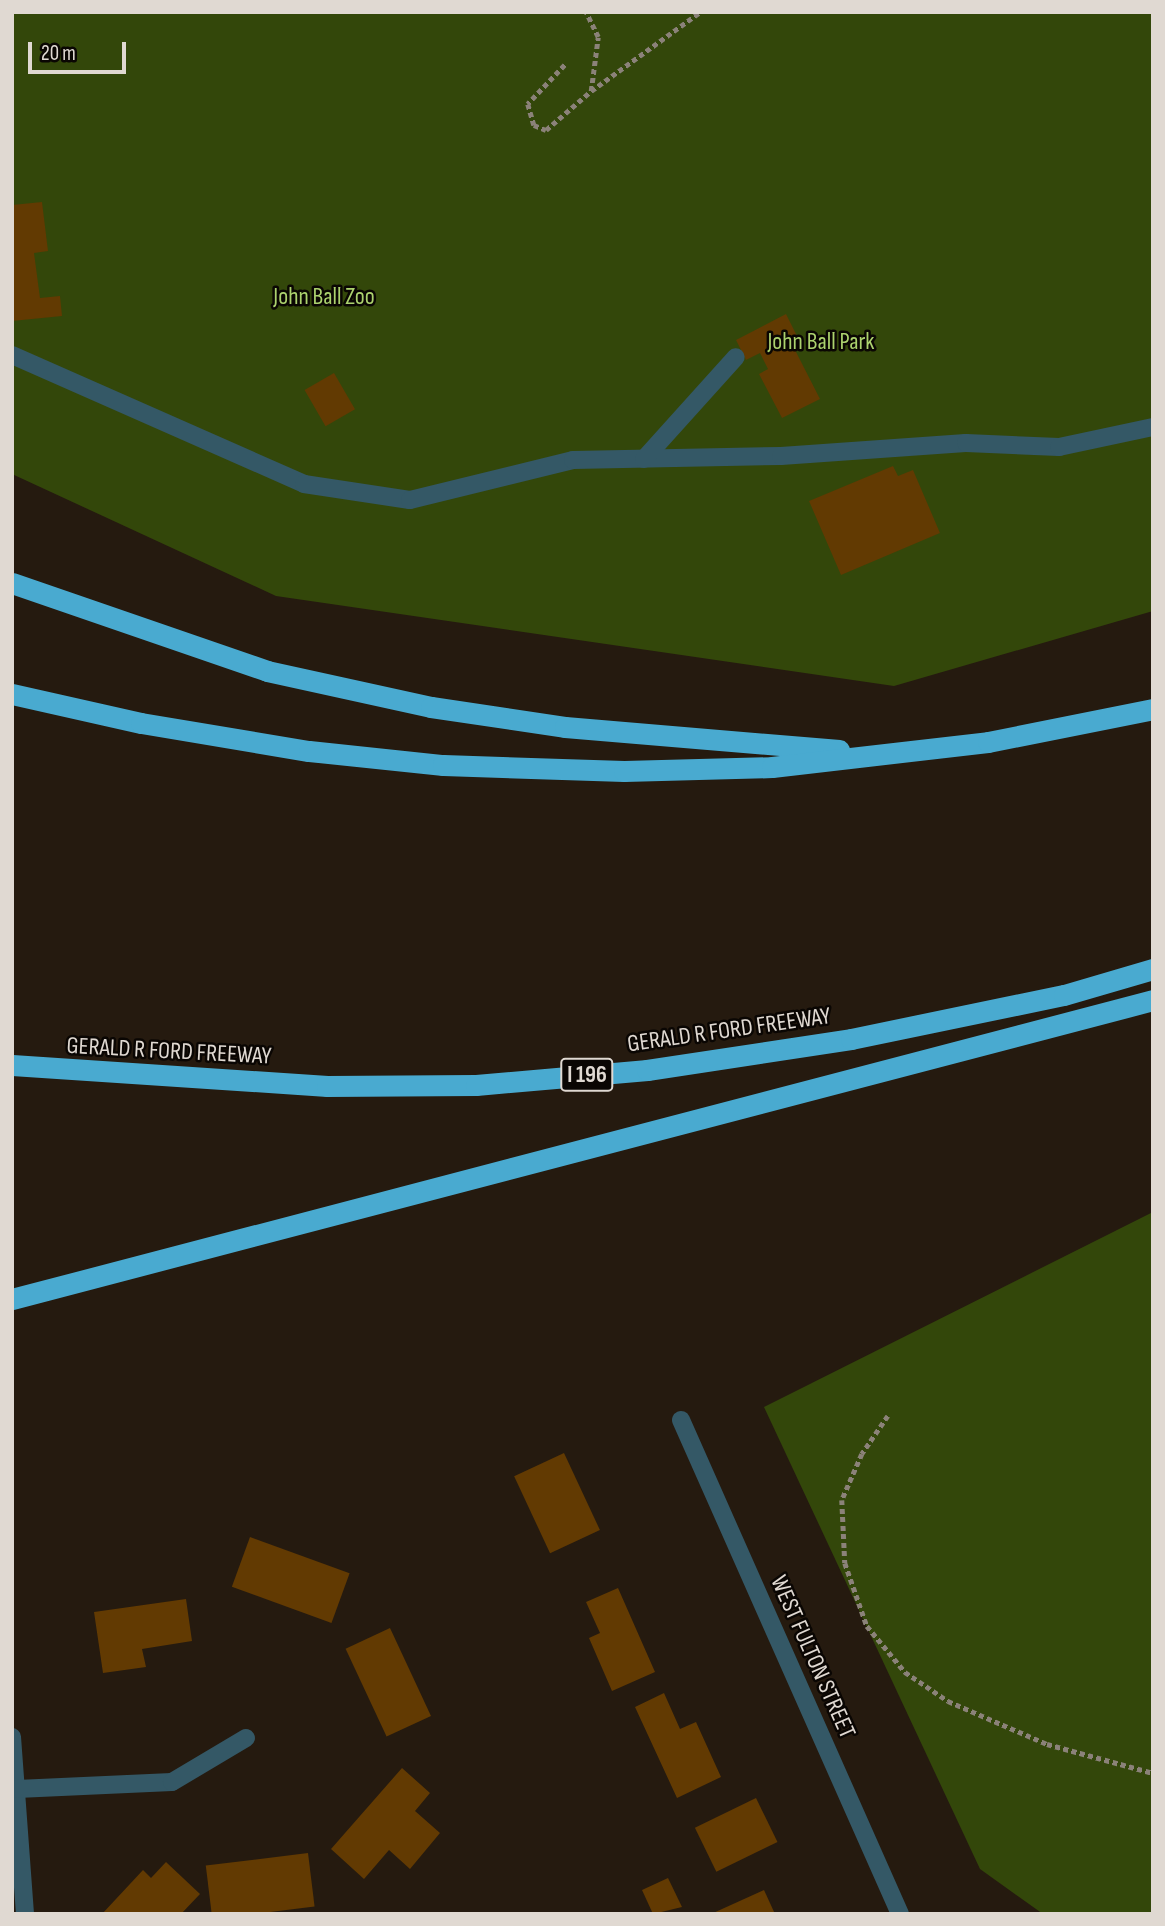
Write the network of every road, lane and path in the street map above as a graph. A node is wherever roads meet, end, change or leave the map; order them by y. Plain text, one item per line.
1 (586, 12) edge
2 (700, 12) edge
3 (565, 65) dead end
4 (591, 91) junction
5 (12, 355) edge
6 (736, 357) dead end
7 (1153, 427) edge
8 (644, 459) junction
9 (12, 583) edge
10 (12, 694) edge
11 (1153, 709) edge
12 (880, 754) junction
13 (1153, 970) edge
14 (1153, 1000) edge
15 (12, 1065) edge
16 (12, 1299) edge
17 (888, 1416) dead end
18 (681, 1420) dead end
19 (12, 1737) edge
20 (246, 1738) dead end
21 (1153, 1773) edge
22 (17, 1789) junction
23 (25, 1914) edge
24 (900, 1914) edge

1 - 4 path
2 - 4 path
3 - 4 path
5 - 8 street
6 - 8 street
7 - 8 street
9 - 12 highway
10 - 12 highway
11 - 12 highway
13 - 15 highway, GERALD R FORD FREEWAY / I 196
14 - 16 highway
17 - 21 path
18 - 24 street, WEST FULTON STREET
19 - 22 street
20 - 22 street
22 - 23 street

